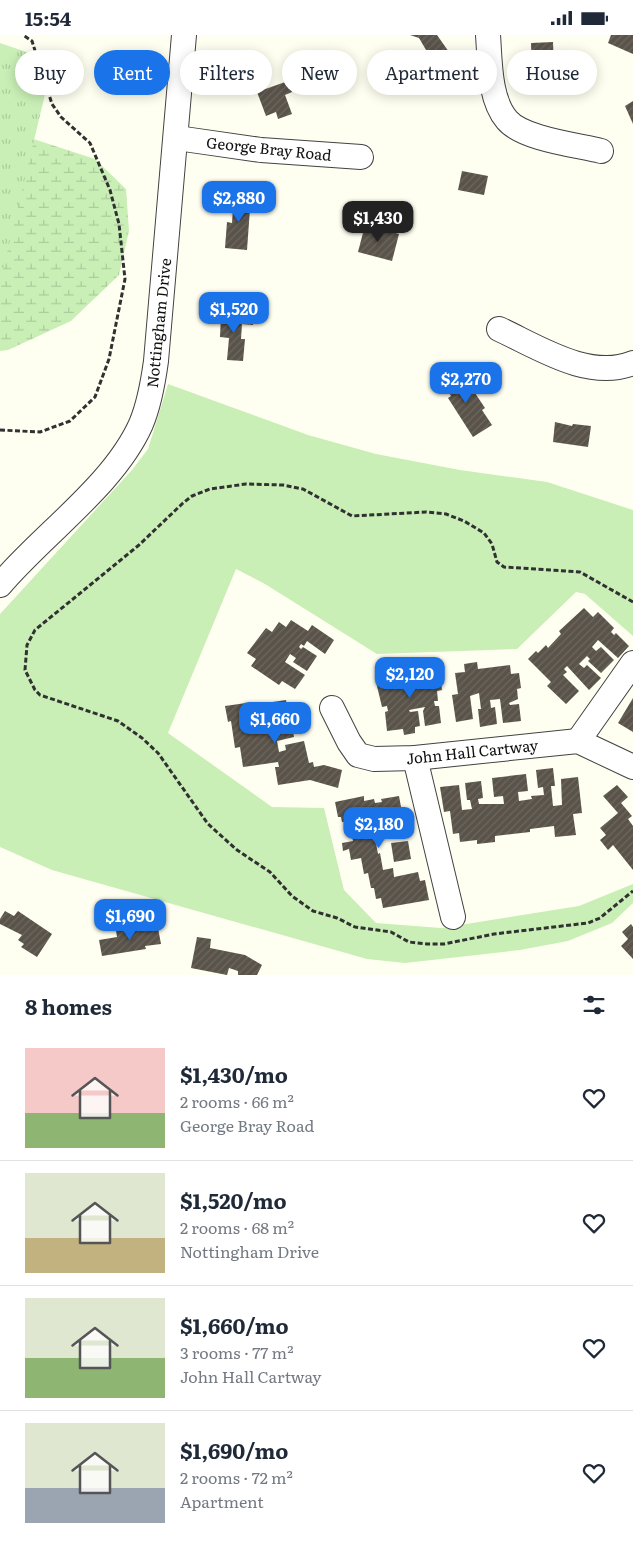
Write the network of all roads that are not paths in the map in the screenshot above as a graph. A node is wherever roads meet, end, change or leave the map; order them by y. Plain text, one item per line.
1 (184, 35) edge
2 (488, 35) edge
3 (177, 138) junction
4 (601, 151) dead end
5 (361, 157) dead end
6 (498, 329) dead end
7 (633, 363) edge
8 (0, 585) edge
9 (633, 663) edge
10 (332, 708) dead end
11 (578, 741) junction
12 (415, 758) junction
13 (633, 767) edge
14 (453, 917) dead end

1 - 3 street, Nottingham Drive
2 - 4 street
3 - 5 street, George Bray Road
3 - 8 street, Nottingham Drive
6 - 7 street
9 - 11 street
10 - 12 street, John Hall Cartway
11 - 12 street, John Hall Cartway
11 - 13 street
12 - 14 street

